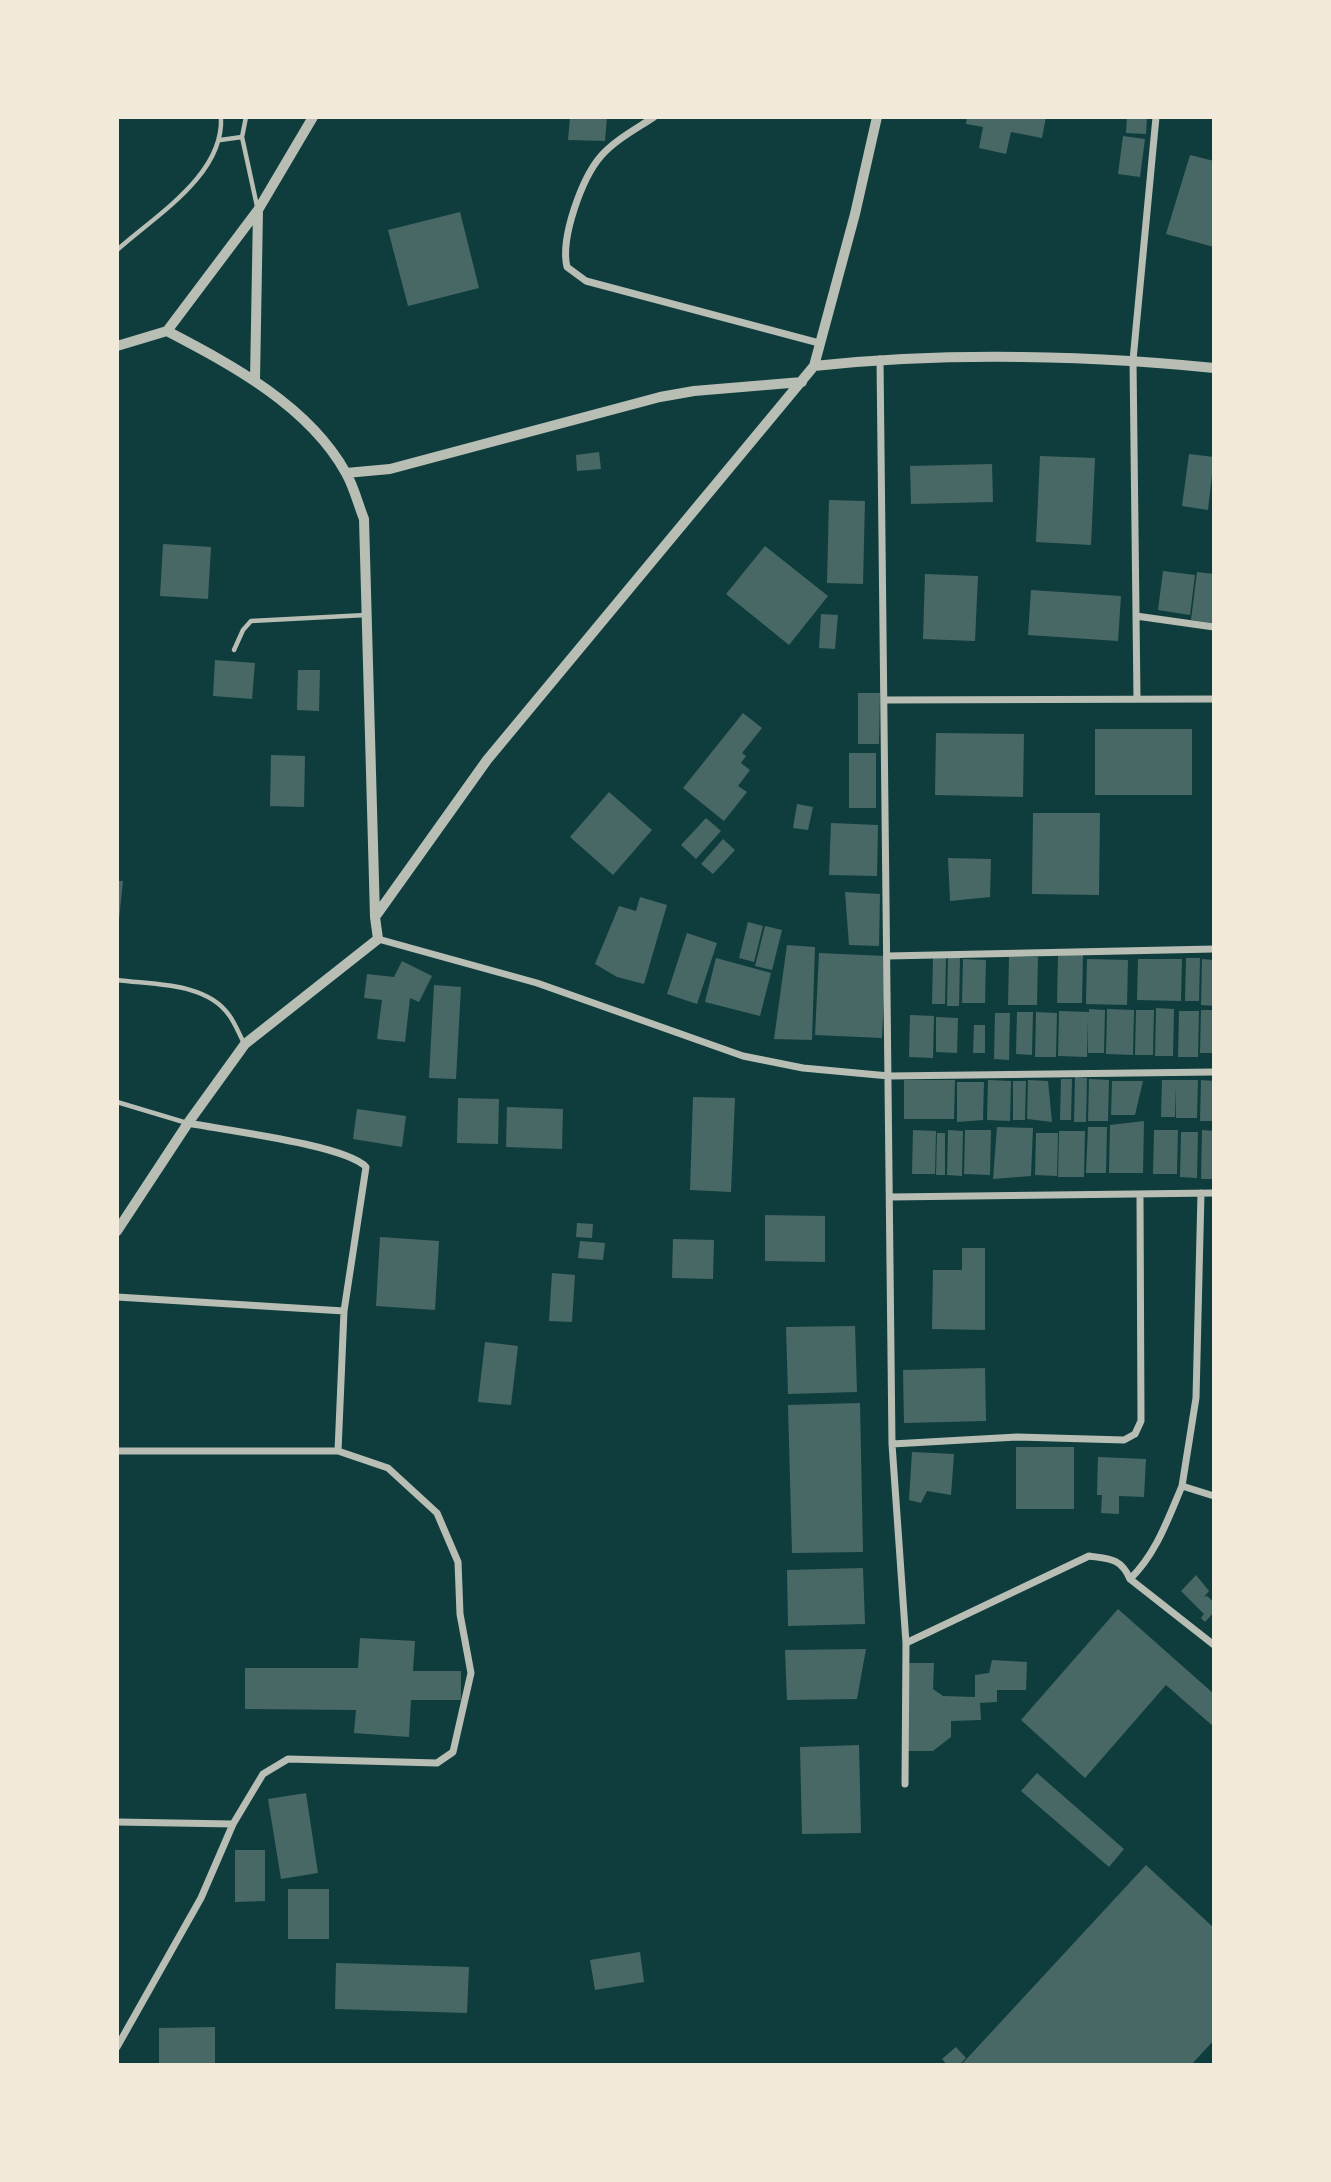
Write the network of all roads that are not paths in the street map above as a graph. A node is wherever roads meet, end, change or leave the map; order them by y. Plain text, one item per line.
1 (221, 117) edge
2 (246, 117) edge
3 (313, 117) edge
4 (653, 117) edge
5 (877, 117) edge
6 (1156, 117) edge
7 (242, 137) junction
8 (220, 140) junction
9 (258, 210) junction
10 (117, 250) edge
11 (167, 331) junction
12 (818, 342) junction
13 (117, 346) edge
14 (880, 359) junction
15 (1133, 360) junction
16 (814, 366) junction
17 (1214, 368) edge
18 (255, 380) junction
19 (802, 382) junction
20 (346, 473) junction
21 (366, 615) junction
22 (1136, 616) junction
23 (1214, 627) edge
24 (234, 650) dead end
25 (1137, 699) junction
26 (1214, 699) edge
27 (885, 700) junction
28 (375, 917) junction
29 (378, 939) junction
30 (1214, 949) edge
31 (888, 956) junction
32 (117, 980) edge
33 (245, 1044) junction
34 (1214, 1072) edge
35 (889, 1076) junction
36 (117, 1102) edge
37 (188, 1123) junction
38 (1214, 1192) edge
39 (1202, 1193) junction
40 (1140, 1194) junction
41 (890, 1197) junction
42 (117, 1231) edge
43 (117, 1297) edge
44 (344, 1311) junction
45 (892, 1444) junction
46 (117, 1451) edge
47 (338, 1451) junction
48 (1182, 1486) junction
49 (1214, 1496) edge
50 (1130, 1579) junction
51 (906, 1643) junction
52 (1214, 1646) edge
53 (905, 1783) dead end
54 (117, 1822) edge
55 (233, 1824) junction
56 (117, 2047) edge

1 - 8 lane
2 - 7 lane
3 - 9 street
4 - 12 street
5 - 12 street
6 - 15 street
7 - 8 lane
7 - 9 lane
8 - 10 lane
9 - 11 street
9 - 18 street
11 - 13 street
11 - 18 street
12 - 16 street
14 - 15 street
14 - 16 street
14 - 27 street
15 - 17 street
15 - 22 street
16 - 19 street
18 - 20 street
19 - 20 street
19 - 28 street
20 - 21 street
21 - 24 lane
21 - 28 street
22 - 23 street
22 - 25 street
25 - 26 street
25 - 27 street
27 - 31 street
28 - 29 street
29 - 33 street
29 - 35 street
30 - 31 street
31 - 35 street
32 - 33 lane
33 - 37 street
34 - 35 street
35 - 41 street
36 - 37 lane
37 - 42 street
37 - 44 street
38 - 39 street
39 - 40 street
39 - 48 street
40 - 41 street
40 - 45 street
41 - 45 street
43 - 44 street
44 - 47 street
45 - 51 street
46 - 47 street
47 - 55 street
48 - 49 street
48 - 50 street
50 - 51 street
50 - 52 street
51 - 53 street
54 - 55 street
55 - 56 street

